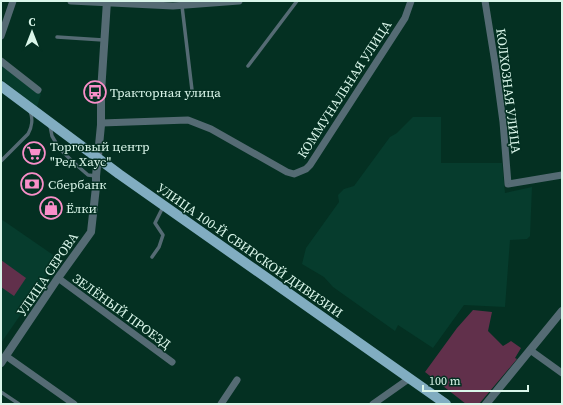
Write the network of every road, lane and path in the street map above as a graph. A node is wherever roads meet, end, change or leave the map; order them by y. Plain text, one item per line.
1 (13, 1) edge
2 (70, 1) edge
3 (230, 1) edge
4 (239, 1) edge
5 (297, 1) edge
6 (411, 1) edge
7 (485, 1) edge
8 (107, 2) edge
9 (148, 3) edge
10 (182, 3) edge
11 (1, 36) edge
12 (57, 37) dead end
13 (105, 40) junction
14 (1, 61) edge
15 (248, 66) dead end
16 (1, 86) edge
17 (38, 90) dead end
18 (192, 90) dead end
19 (28, 106) junction
20 (50, 123) junction
21 (101, 123) junction
22 (98, 159) junction
23 (1, 161) edge
24 (562, 175) edge
25 (96, 176) junction
26 (164, 206) junction
27 (152, 257) dead end
28 (58, 278) junction
29 (562, 311) edge
30 (530, 350) junction
31 (3, 360) edge
32 (172, 362) dead end
33 (562, 373) edge
34 (410, 378) junction
35 (237, 380) dead end
36 (1, 392) edge
37 (19, 404) edge
38 (74, 404) edge
39 (221, 404) edge
40 (373, 404) edge
41 (444, 404) edge
42 (486, 404) edge

1 - 11 street
2 - 8 street
3 - 4 street
3 - 10 street
5 - 15 lane
6 - 21 street, КОММУНАЛЬНАЯ УЛИЦА
7 - 24 street, КОЛХОЗНАЯ УЛИЦА
8 - 9 street
8 - 13 street, УЛИЦА СЕРОВА
9 - 10 street
10 - 18 lane
12 - 13 lane
13 - 21 street, УЛИЦА СЕРОВА
14 - 17 street
16 - 19 main road, УЛИЦА 100-Й СВИРСКОЙ ДИВИЗИИ
19 - 20 main road, УЛИЦА 100-Й СВИРСКОЙ ДИВИЗИИ
19 - 23 lane
20 - 22 main road, УЛИЦА 100-Й СВИРСКОЙ ДИВИЗИИ
20 - 25 lane
21 - 22 street, УЛИЦА СЕРОВА
22 - 25 street, УЛИЦА СЕРОВА
22 - 26 main road, УЛИЦА 100-Й СВИРСКОЙ ДИВИЗИИ
25 - 28 street, УЛИЦА СЕРОВА
26 - 27 lane
26 - 34 main road, УЛИЦА 100-Й СВИРСКОЙ ДИВИЗИИ
28 - 31 street, УЛИЦА СЕРОВА
28 - 32 street, ЗЕЛЁНЫЙ ПРОЕЗД
29 - 30 street
30 - 33 street
30 - 42 street
31 - 38 street
34 - 40 street
34 - 41 main road, УЛИЦА 100-Й СВИРСКОЙ ДИВИЗИИ
35 - 39 street
36 - 37 lane

